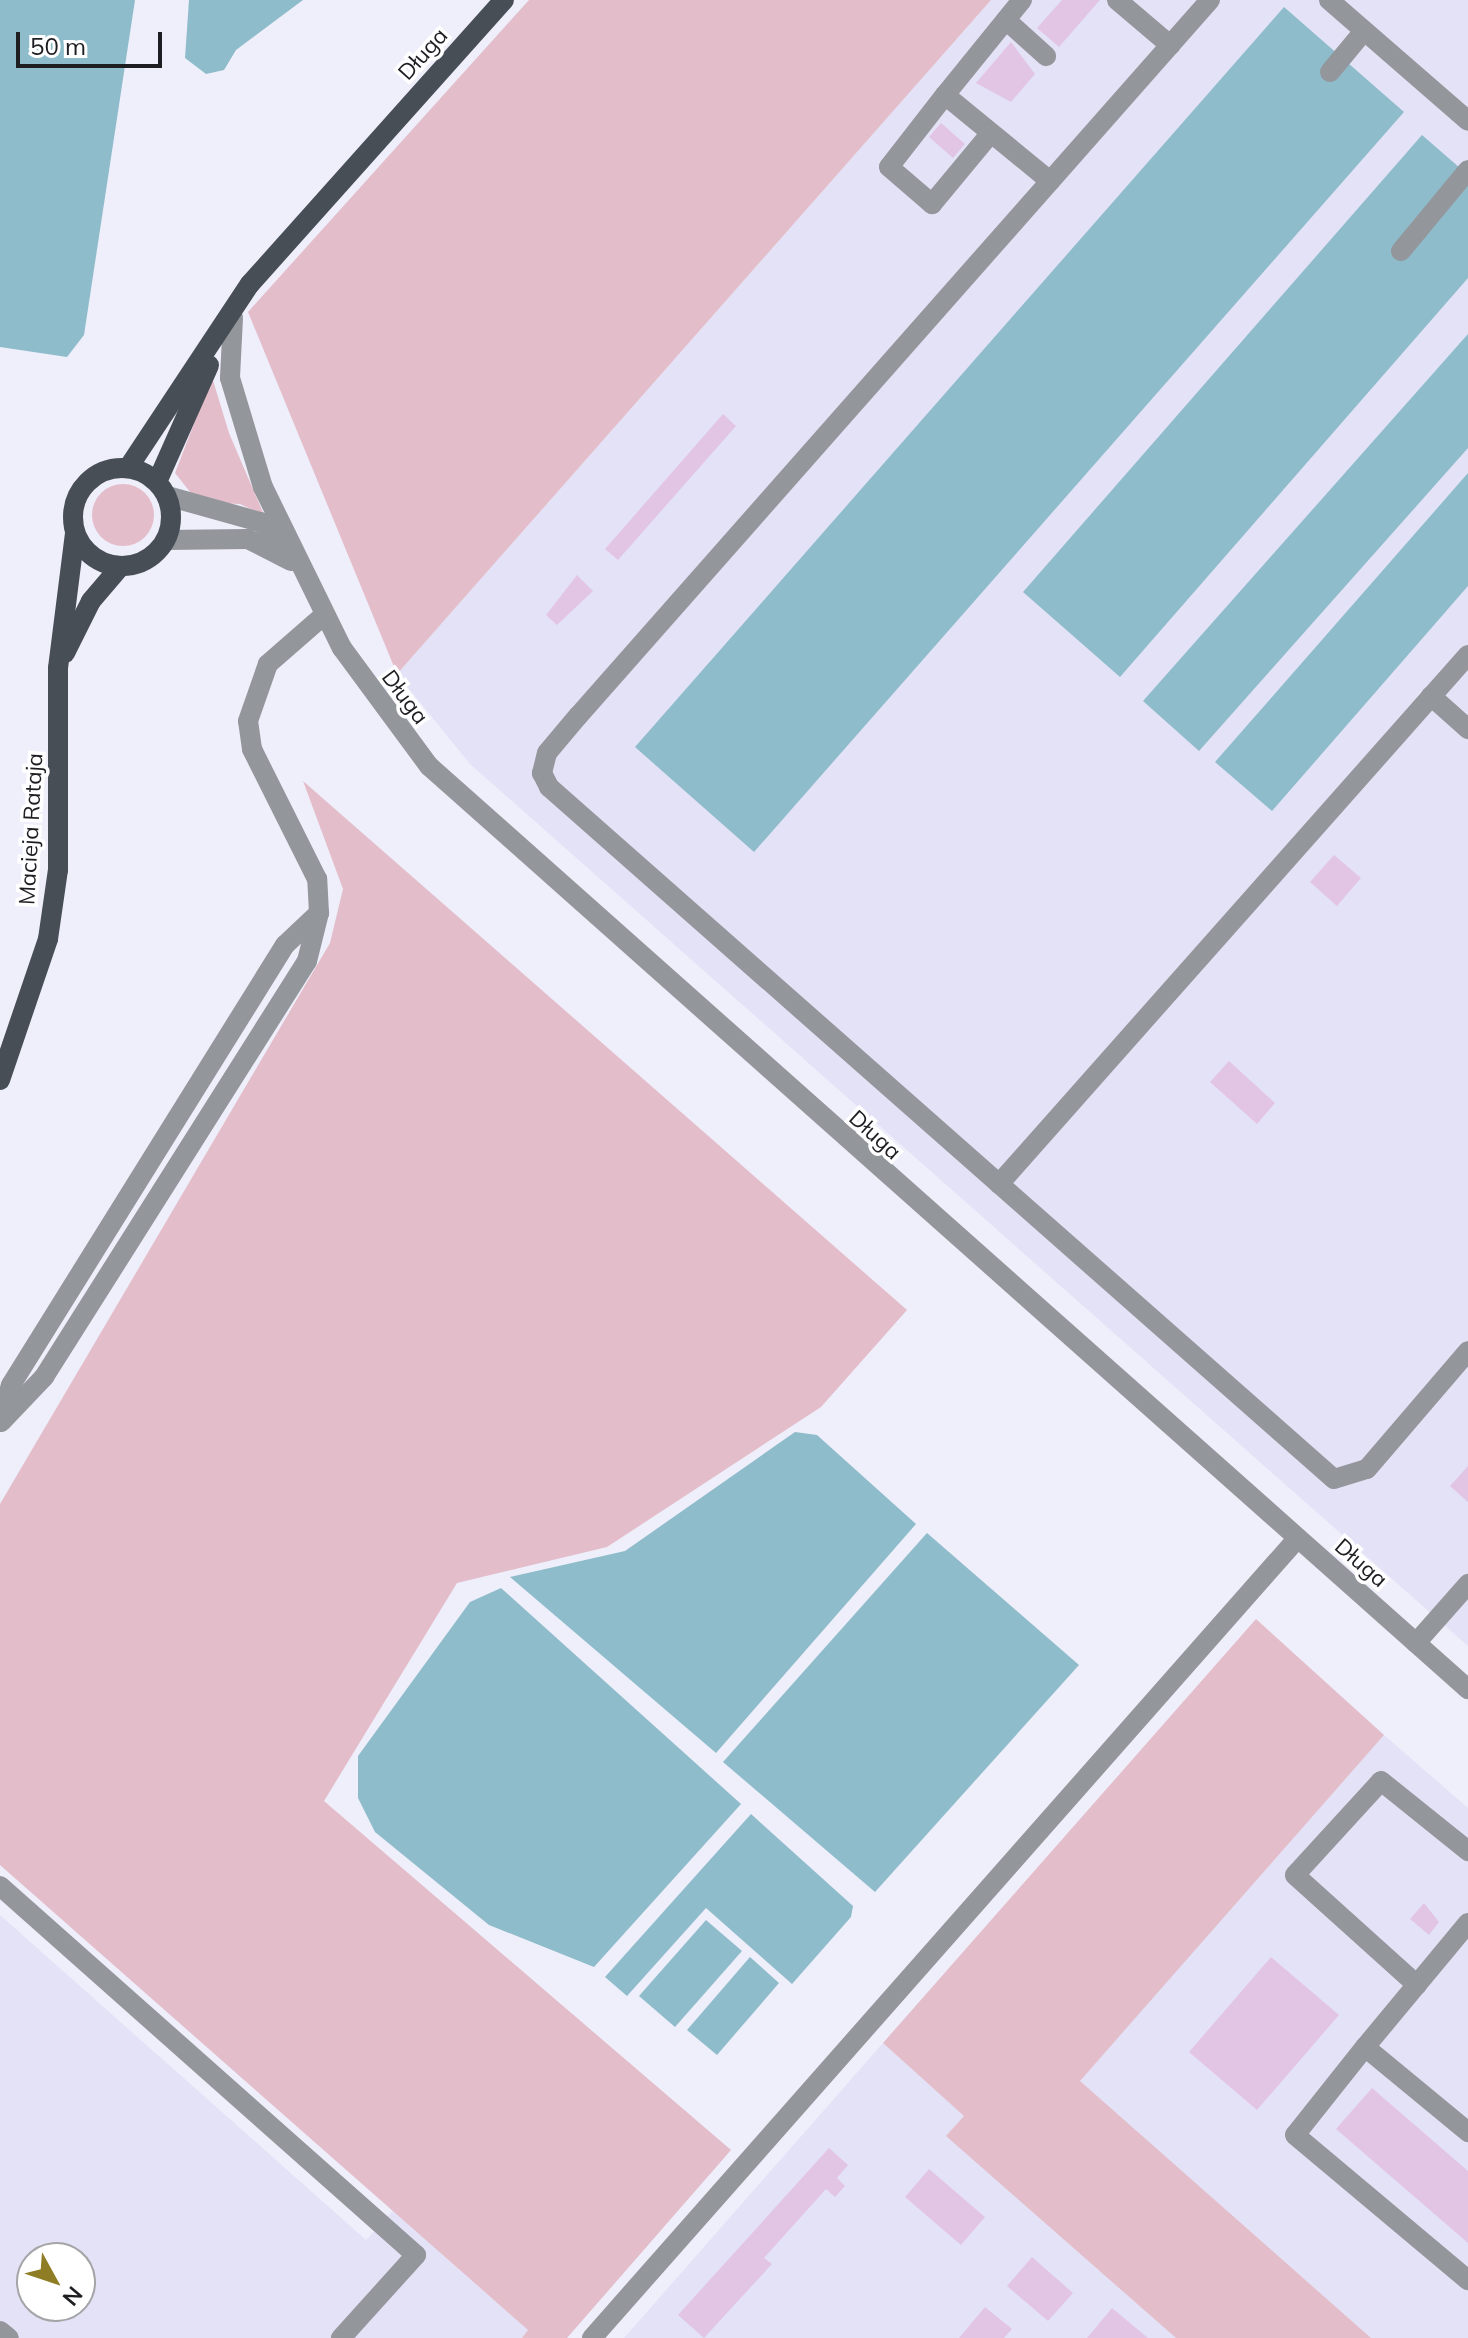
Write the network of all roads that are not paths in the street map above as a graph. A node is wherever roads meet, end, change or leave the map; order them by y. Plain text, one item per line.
1 (504, 0) edge
2 (1022, 0) edge
3 (1117, 0) edge
4 (1210, 0) edge
5 (1329, 0) edge
6 (1006, 20) junction
7 (1364, 31) junction
8 (1170, 45) junction
9 (1046, 56) dead end
10 (1330, 72) dead end
11 (945, 95) junction
12 (1468, 121) edge
13 (991, 133) junction
14 (1468, 170) edge
15 (1050, 181) junction
16 (1401, 251) dead end
17 (250, 284) junction
18 (233, 318) junction
19 (128, 468) junction
20 (162, 489) junction
21 (75, 533) junction
22 (166, 540) junction
23 (120, 567) junction
24 (302, 572) junction
25 (323, 616) junction
26 (1468, 655) edge
27 (58, 668) junction
28 (1431, 696) junction
29 (1468, 729) edge
30 (0, 1080) edge
31 (999, 1184) junction
32 (1468, 1351) edge
33 (1, 1422) edge
34 (1297, 1539) junction
35 (1468, 1584) edge
36 (1416, 1643) junction
37 (1468, 1689) edge
38 (1468, 1851) edge
39 (1, 1889) edge
40 (1468, 1923) edge
41 (1417, 1985) junction
42 (1365, 2047) junction
43 (1468, 2132) edge
44 (1468, 2280) edge
45 (0, 2331) edge
46 (9, 2338) edge
47 (341, 2338) edge
48 (592, 2338) edge

1 - 17 main road, Długa
2 - 6 street
3 - 8 street
4 - 8 street
5 - 7 street
6 - 9 street
6 - 11 street
7 - 10 street
7 - 12 street
8 - 15 street
11 - 13 street
11 - 13 street
13 - 15 street
14 - 16 street
15 - 31 street
17 - 18 main road, Długa
17 - 19 main road, Długa
18 - 20 main road, Długa
18 - 24 street, Długa
19 - 20 main road
19 - 21 main road
20 - 22 main road
20 - 24 street, Długa
21 - 23 main road
21 - 27 main road, Macieja Rataja
22 - 23 main road
22 - 24 street
23 - 27 main road, Macieja Rataja
24 - 25 street, Długa
25 - 33 street
25 - 34 street, Długa
26 - 28 street
27 - 30 main road, Macieja Rataja
28 - 29 street
28 - 31 street
31 - 32 street
34 - 36 street, Długa
34 - 48 street
35 - 36 street
36 - 37 street, Długa
38 - 41 street
39 - 47 street
40 - 41 street
41 - 42 street
42 - 43 street
42 - 44 street
45 - 46 street

